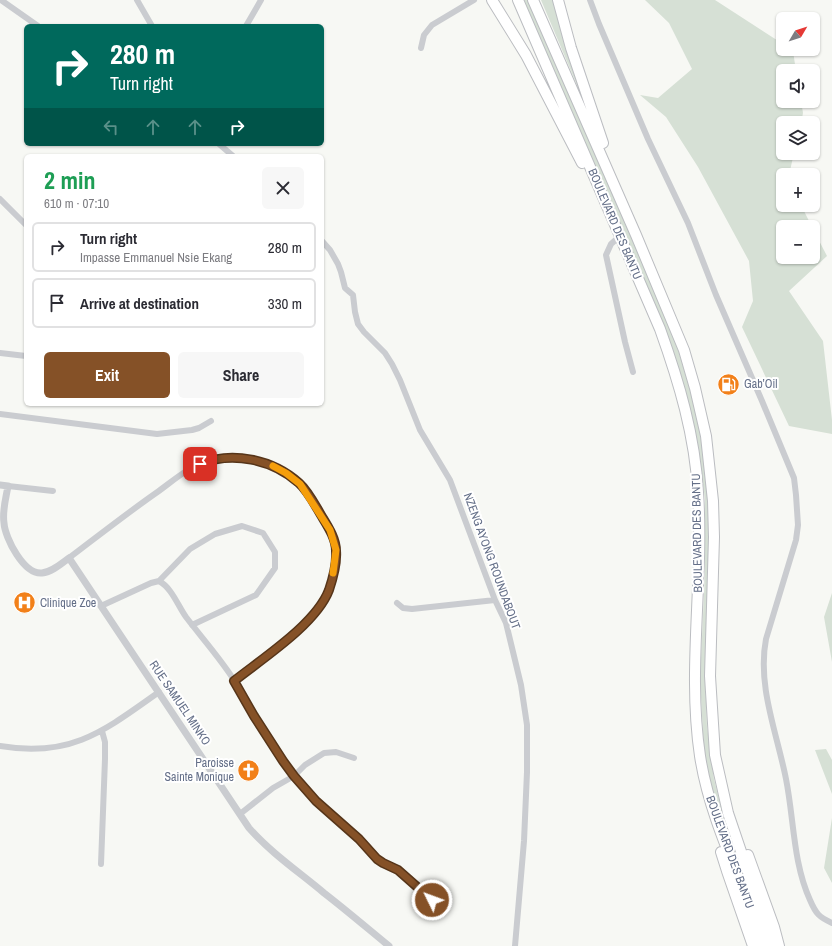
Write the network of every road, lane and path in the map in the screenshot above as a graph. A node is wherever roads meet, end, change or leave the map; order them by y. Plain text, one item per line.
1 (1, 0) edge
2 (137, 0) edge
3 (261, 0) edge
4 (474, 0) edge
5 (492, 0) edge
6 (518, 0) edge
7 (533, 0) edge
8 (558, 0) edge
9 (590, 0) edge
10 (35, 24) edge
11 (151, 24) edge
12 (247, 24) edge
13 (422, 48) dead end
14 (221, 146) edge
15 (231, 154) edge
16 (0, 199) edge
17 (607, 205) junction
18 (24, 223) edge
19 (636, 235) junction
20 (620, 236) junction
21 (324, 243) edge
22 (0, 353) edge
23 (24, 356) edge
24 (633, 372) dead end
25 (0, 414) edge
26 (211, 421) dead end
27 (0, 486) edge
28 (8, 486) junction
29 (53, 491) dead end
30 (69, 558) junction
31 (160, 581) junction
32 (495, 600) junction
33 (397, 604) dead end
34 (101, 606) junction
35 (192, 625) junction
36 (234, 681) junction
37 (159, 692) junction
38 (102, 731) junction
39 (0, 746) edge
40 (715, 755) junction
41 (700, 757) junction
42 (354, 758) dead end
43 (294, 776) junction
44 (240, 814) junction
45 (101, 864) dead end
46 (442, 912) dead end
47 (832, 923) edge
48 (389, 946) edge
49 (515, 946) edge
50 (754, 946) edge
51 (763, 946) edge
52 (773, 946) edge
53 (779, 946) edge

1 - 10 street
2 - 11 street
3 - 12 street
4 - 13 street
5 - 17 highway
6 - 17 highway, BOULEVARD DES BANTU
7 - 19 highway, BOULEVARD DES BANTU
8 - 19 highway
9 - 47 street
14 - 15 street
16 - 18 street
17 - 20 highway, BOULEVARD DES BANTU
19 - 40 highway, BOULEVARD DES BANTU
20 - 24 street
20 - 41 highway, BOULEVARD DES BANTU
21 - 32 street, NZENG AYONG ROUNDABOUT
22 - 23 street
25 - 26 street
27 - 28 street
28 - 29 street
28 - 30 street
30 - 34 street, RUE SAMUEL MINKO
30 - 36 street
31 - 34 street
31 - 35 street
31 - 35 street
32 - 33 street
32 - 49 street, NZENG AYONG ROUNDABOUT
34 - 37 street, RUE SAMUEL MINKO
35 - 36 street
36 - 43 street
37 - 38 street
37 - 44 street, RUE SAMUEL MINKO
38 - 39 street
38 - 45 street
40 - 52 highway, BOULEVARD DES BANTU
40 - 53 highway
41 - 50 highway
41 - 51 highway, BOULEVARD DES BANTU
42 - 43 street
43 - 44 street
43 - 46 street
44 - 48 street, RUE SAMUEL MINKO

